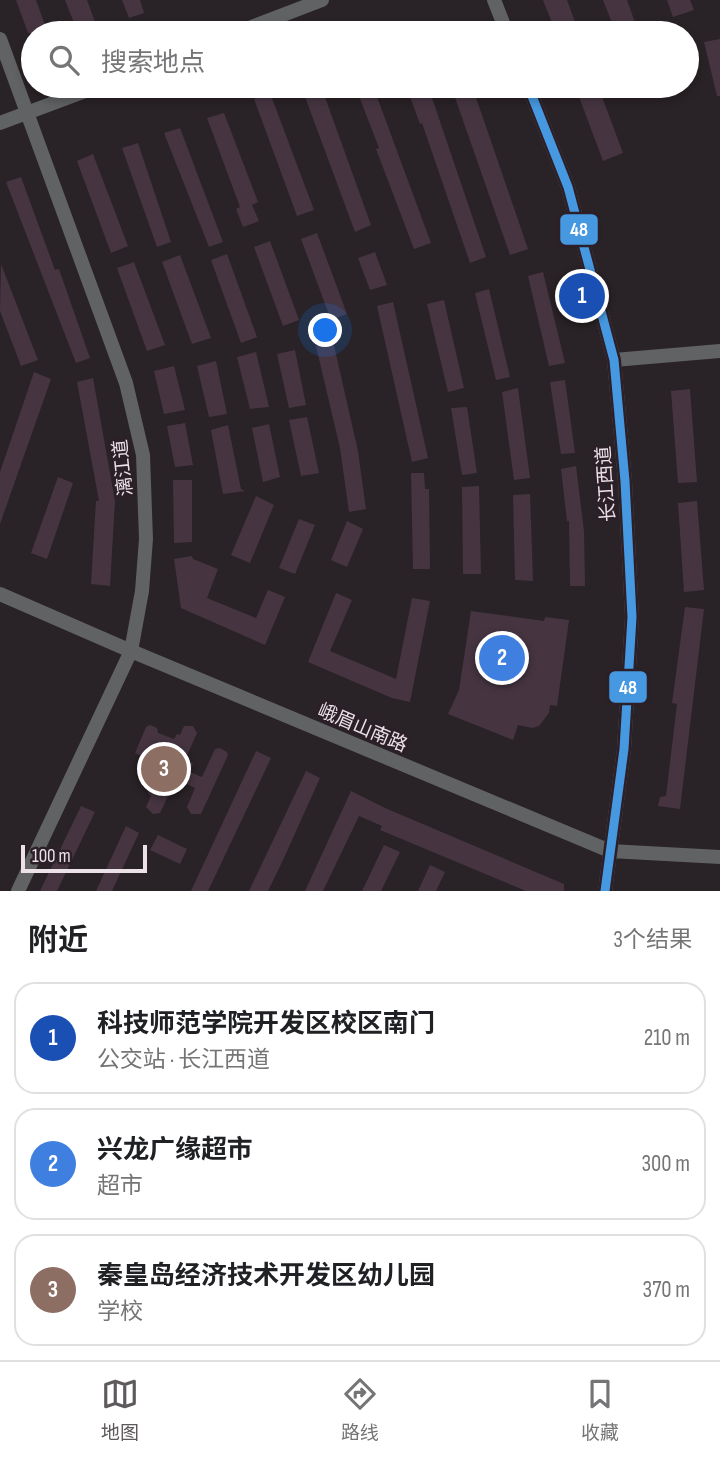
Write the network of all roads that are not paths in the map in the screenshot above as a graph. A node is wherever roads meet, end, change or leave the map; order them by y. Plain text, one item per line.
1 (323, 0) edge
2 (494, 0) edge
3 (268, 21) edge
4 (502, 21) edge
5 (0, 39) edge
6 (21, 94) edge
7 (22, 98) edge
8 (67, 98) edge
9 (533, 98) edge
10 (28, 113) junction
11 (0, 123) edge
12 (720, 351) edge
13 (614, 360) junction
14 (0, 594) edge
15 (131, 651) junction
16 (610, 851) junction
17 (720, 857) edge
18 (18, 891) edge
19 (605, 891) edge

1 - 3 street
2 - 4 street
5 - 6 street, 漓江道
7 - 10 street, 漓江道
8 - 10 street
9 - 13 street, 长江西道
10 - 11 street
10 - 15 street, 漓江道
12 - 13 street
13 - 16 street, 长江西道
14 - 15 street, 峨眉山南路
15 - 16 street, 峨眉山南路
15 - 18 street, 漓江道
16 - 17 street, 峨眉山南路
16 - 19 street, 长江西道

